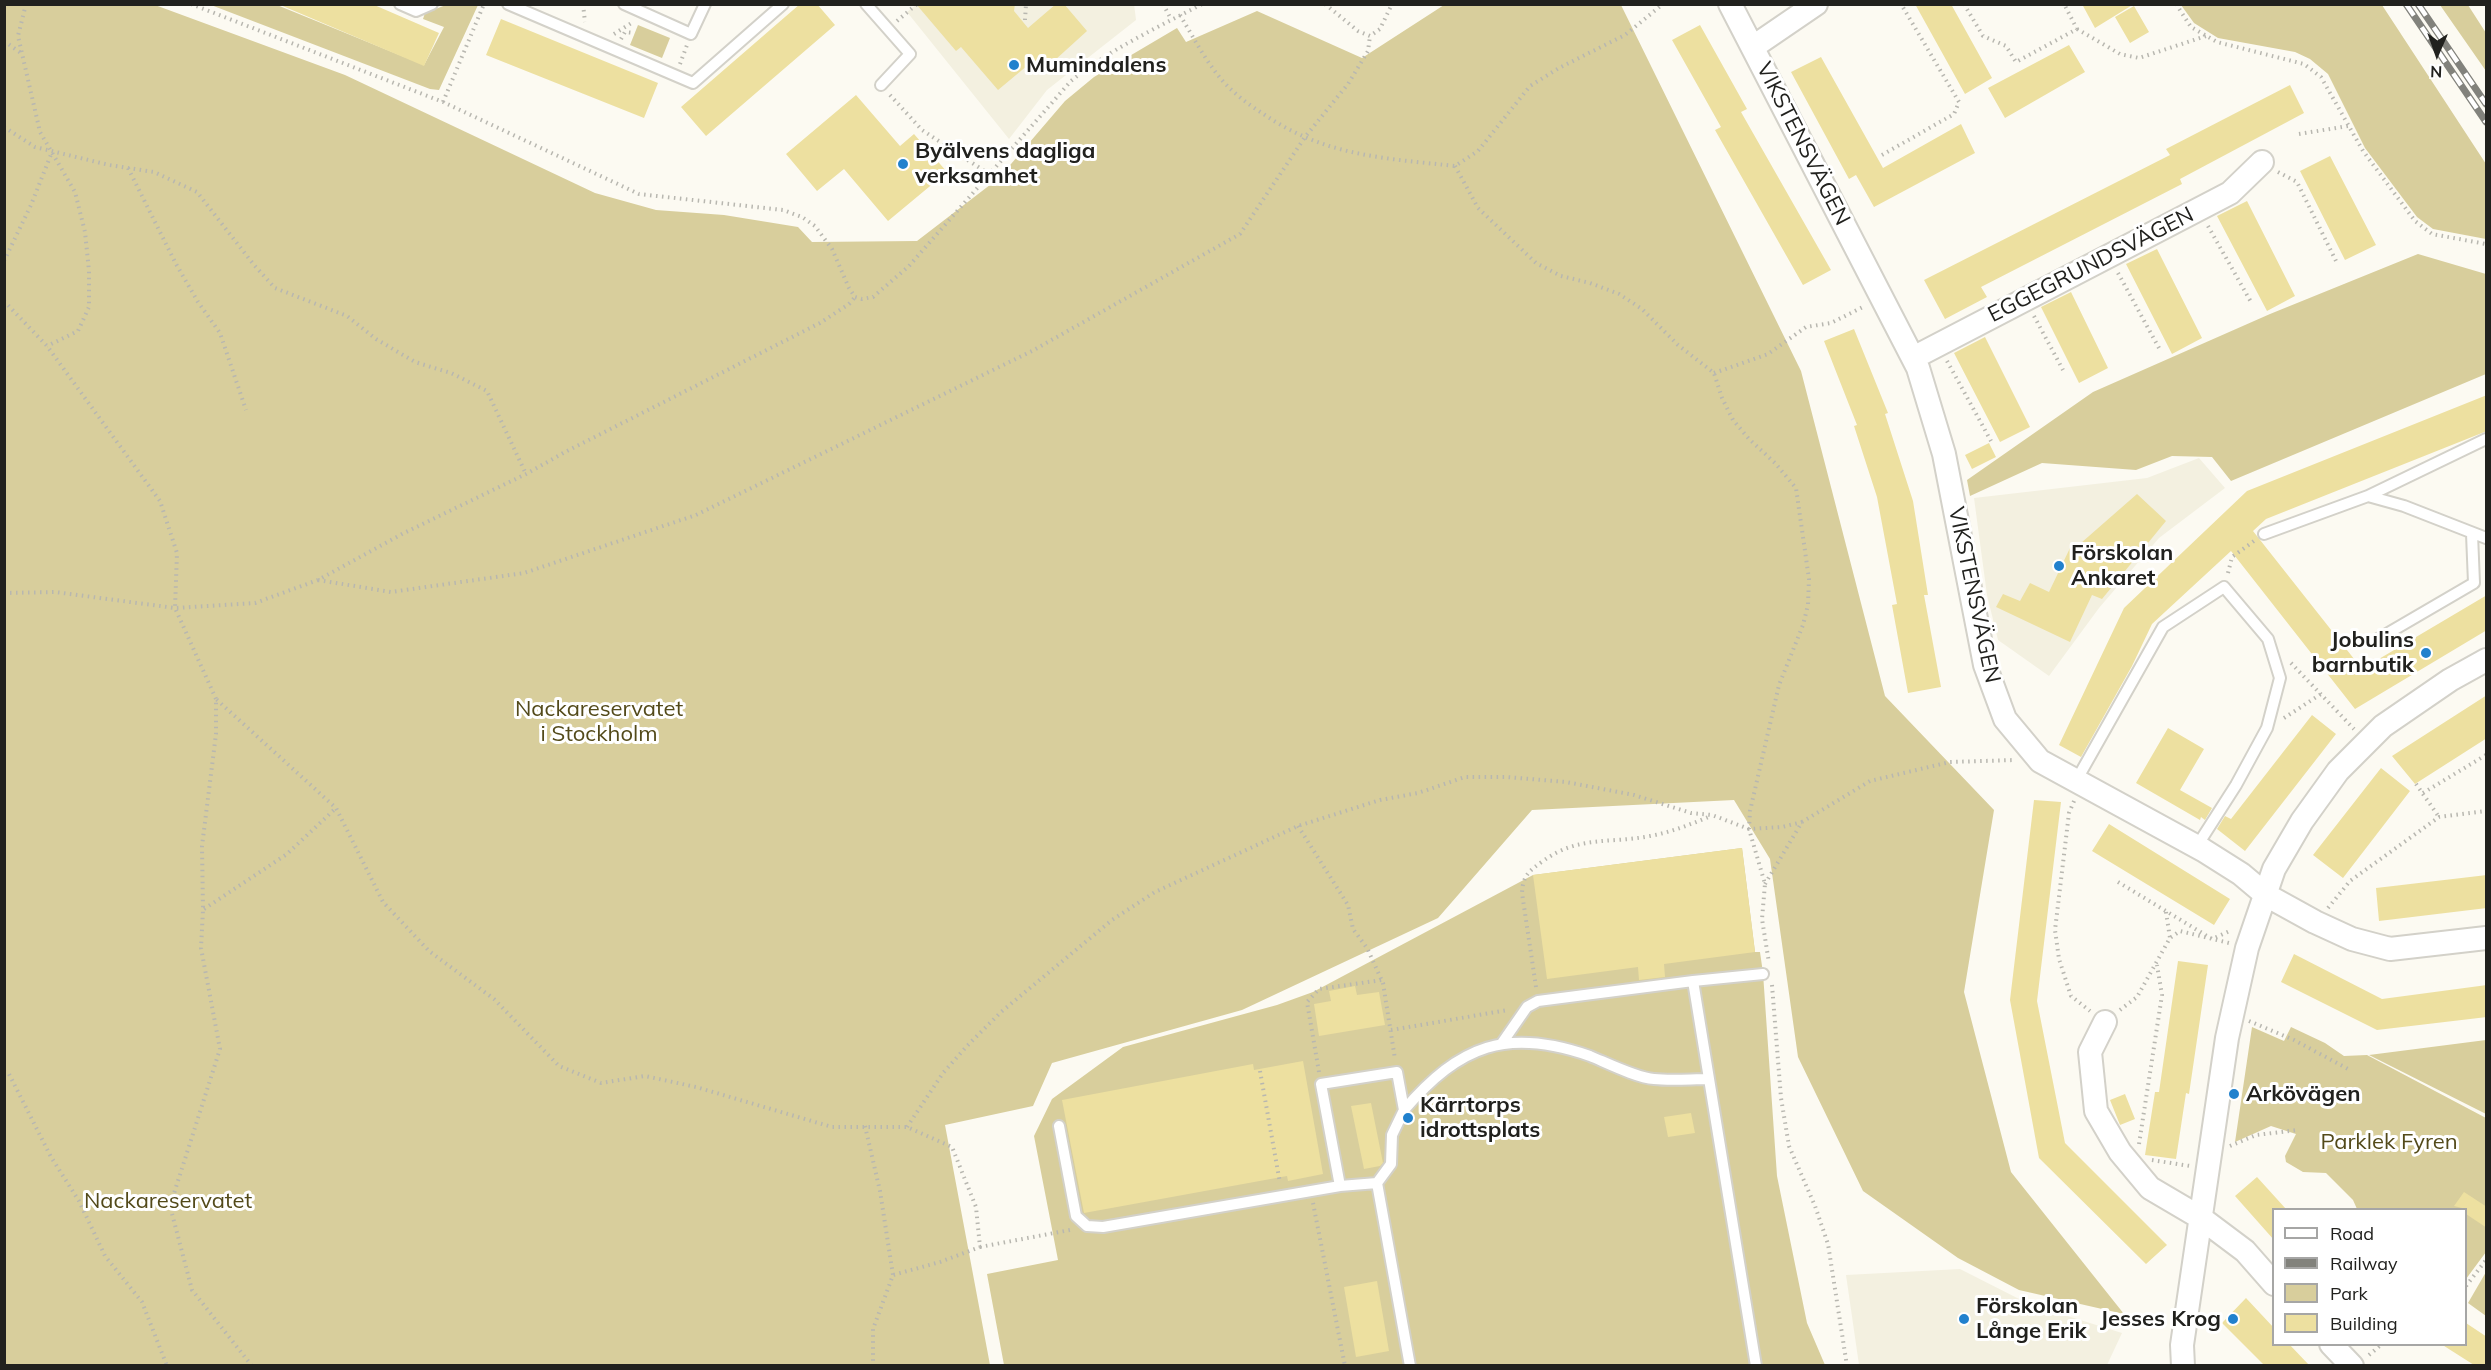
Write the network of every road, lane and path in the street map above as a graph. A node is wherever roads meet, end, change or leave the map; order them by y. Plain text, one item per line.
1 (26, 4) edge
2 (191, 4) edge
3 (400, 4) edge
4 (432, 4) edge
5 (484, 4) edge
6 (508, 4) edge
7 (624, 4) edge
8 (705, 4) edge
9 (783, 4) edge
10 (866, 4) edge
11 (917, 4) edge
12 (1026, 4) edge
13 (1163, 4) edge
14 (1202, 4) edge
15 (1325, 4) edge
16 (1392, 4) edge
17 (1663, 4) edge
18 (1730, 4) edge
19 (1816, 4) edge
20 (1901, 4) edge
21 (1964, 4) edge
22 (2064, 4) edge
23 (2176, 4) edge
24 (645, 14) junction
25 (1180, 15) junction
26 (1171, 19) junction
27 (1024, 20) dead end
28 (888, 29) junction
29 (2077, 29) junction
30 (634, 33) dead end
31 (1370, 36) junction
32 (2206, 36) junction
33 (4, 41) edge
34 (600, 44) junction
35 (1753, 47) junction
36 (22, 54) junction
37 (881, 85) joint
38 (443, 102) junction
39 (2348, 126) junction
40 (4, 127) edge
41 (2299, 134) dead end
42 (1305, 137) junction
43 (52, 152) junction
44 (1882, 155) dead end
45 (2262, 162) joint
46 (1455, 166) junction
47 (128, 168) junction
48 (989, 174) junction
49 (2199, 209) junction
50 (2487, 244) edge
51 (2109, 256) junction
52 (4, 261) edge
53 (2336, 261) dead end
54 (855, 297) junction
55 (1881, 297) junction
56 (2025, 300) junction
57 (4, 301) edge
58 (2251, 302) dead end
59 (1938, 345) junction
60 (47, 346) junction
61 (2159, 348) dead end
62 (1913, 358) junction
63 (2063, 370) dead end
64 (1714, 374) junction
65 (246, 411) dead end
66 (2487, 439) edge
67 (1991, 441) dead end
68 (526, 474) junction
69 (2368, 496) junction
70 (2264, 534) joint
71 (2472, 534) junction
72 (2487, 538) edge
73 (318, 579) junction
74 (2224, 587) junction
75 (4, 593) edge
76 (175, 608) junction
77 (2268, 639) junction
78 (2378, 639) dead end
79 (2487, 660) edge
80 (2322, 694) junction
81 (216, 699) junction
82 (2267, 728) junction
83 (2367, 742) junction
84 (2487, 754) edge
85 (2040, 761) junction
86 (2076, 781) junction
87 (2416, 784) dead end
88 (2423, 793) junction
89 (336, 808) junction
90 (2487, 811) edge
91 (2069, 813) dead end
92 (1712, 815) junction
93 (2439, 817) junction
94 (1802, 822) junction
95 (1298, 826) junction
96 (1749, 829) junction
97 (2197, 846) junction
98 (2118, 882) dead end
99 (1765, 884) junction
100 (2266, 895) junction
101 (203, 910) junction
102 (2166, 911) junction
103 (2315, 922) junction
104 (2227, 932) dead end
105 (2170, 938) junction
106 (2487, 938) edge
107 (2212, 939) junction
108 (2247, 948) junction
109 (2157, 964) junction
110 (1767, 973) joint
111 (1382, 980) junction
112 (1693, 981) junction
113 (1772, 984) dead end
114 (1538, 1001) junction
115 (1527, 1006) junction
116 (2231, 1015) junction
117 (2105, 1022) junction
118 (1390, 1030) junction
119 (1502, 1043) junction
120 (2350, 1070) dead end
121 (4, 1071) edge
122 (1260, 1071) dead end
123 (1397, 1072) junction
124 (1709, 1079) junction
125 (1321, 1084) junction
126 (1404, 1110) junction
127 (865, 1126) junction
128 (1059, 1126) dead end
129 (907, 1127) junction
130 (2298, 1131) dead end
131 (2208, 1158) junction
132 (2136, 1164) junction
133 (1377, 1183) junction
134 (1340, 1186) junction
135 (1310, 1191) junction
136 (1282, 1196) junction
137 (2201, 1218) junction
138 (1087, 1226) junction
139 (980, 1247) junction
140 (2485, 1264) edge
141 (893, 1275) junction
142 (2272, 1282) edge
143 (2467, 1285) edge
144 (2333, 1346) edge
145 (167, 1365) edge
146 (252, 1365) edge
147 (873, 1365) edge
148 (1345, 1365) edge
149 (1410, 1365) edge
150 (1756, 1365) edge
151 (1847, 1365) edge
152 (2183, 1365) edge
153 (2352, 1365) edge

1 - 36 path
2 - 38 path
3 - 4 lane
5 - 38 path
6 - 34 lane
7 - 24 lane
8 - 24 lane
9 - 34 lane
10 - 28 lane
11 - 28 path
12 - 27 path
13 - 26 path
14 - 25 path
15 - 31 path
16 - 31 path
17 - 46 path
18 - 35 street, VIKSTENSVÄGEN
19 - 35 street
20 - 44 path
21 - 29 path
22 - 29 path
23 - 32 path
24 - 34 path
25 - 26 path
25 - 42 path
26 - 48 path
28 - 37 lane
29 - 32 path
30 - 34 path
31 - 42 path
32 - 39 path
33 - 36 path
35 - 55 street, VIKSTENSVÄGEN
36 - 43 path
37 - 48 path
38 - 54 path
39 - 41 path
39 - 50 path
40 - 43 path
42 - 46 path
42 - 73 path
43 - 47 path
43 - 52 path
43 - 60 path
45 - 49 street, EGGEGRUNDSVÄGEN
45 - 53 path
46 - 64 path
47 - 65 path
47 - 68 path
48 - 54 path
49 - 51 street, EGGEGRUNDSVÄGEN
49 - 58 path
51 - 56 street, EGGEGRUNDSVÄGEN
51 - 61 path
54 - 68 path
55 - 62 street, VIKSTENSVÄGEN
55 - 64 path
56 - 59 street, EGGEGRUNDSVÄGEN
56 - 63 path
57 - 60 path
59 - 62 street, EGGEGRUNDSVÄGEN
59 - 67 path
60 - 76 path
62 - 85 street, VIKSTENSVÄGEN
64 - 96 path
66 - 69 lane
68 - 73 path
69 - 70 lane
69 - 71 lane
70 - 74 path
71 - 72 lane
71 - 78 lane
73 - 76 path
74 - 77 lane
74 - 86 lane
75 - 76 path
76 - 81 path
77 - 80 path
77 - 82 lane
79 - 83 street
80 - 82 path
80 - 83 path
81 - 89 path
81 - 101 path
82 - 97 lane
83 - 100 street
84 - 88 path
85 - 86 street, VIKSTENSVÄGEN
85 - 94 path
86 - 97 street, VIKSTENSVÄGEN
87 - 88 path
88 - 93 path
89 - 101 path
89 - 127 path
90 - 93 path
91 - 117 path
92 - 95 path
92 - 96 path
92 - 114 path
93 - 103 path
94 - 96 path
94 - 99 path
95 - 111 path
95 - 129 path
96 - 99 path
97 - 100 street, VIKSTENSVÄGEN
98 - 102 path
99 - 110 path
100 - 103 street, VIKSTENSVÄGEN
100 - 108 street
101 - 146 path
102 - 105 path
102 - 107 path
103 - 106 street, VIKSTENSVÄGEN
104 - 107 path
105 - 107 path
105 - 109 path
107 - 108 path
108 - 116 street
109 - 117 path
109 - 132 path
110 - 112 lane
111 - 118 path
111 - 125 path
112 - 114 lane
112 - 124 lane
113 - 151 path
114 - 115 lane
115 - 118 path
115 - 119 lane
116 - 120 path
116 - 131 street
117 - 132 street
118 - 123 path
119 - 124 lane
119 - 126 lane
121 - 145 path
122 - 136 path
123 - 125 lane
123 - 126 lane
124 - 150 lane
125 - 134 lane
126 - 133 lane
127 - 129 path
127 - 141 path
128 - 138 lane
129 - 139 path
130 - 131 path
131 - 132 path
131 - 137 street
132 - 137 street
133 - 134 lane
133 - 149 lane
134 - 135 lane
135 - 136 lane
135 - 148 path
136 - 138 lane
137 - 142 street
137 - 152 street
138 - 139 path
139 - 141 path
140 - 143 path
141 - 147 path
144 - 153 street

